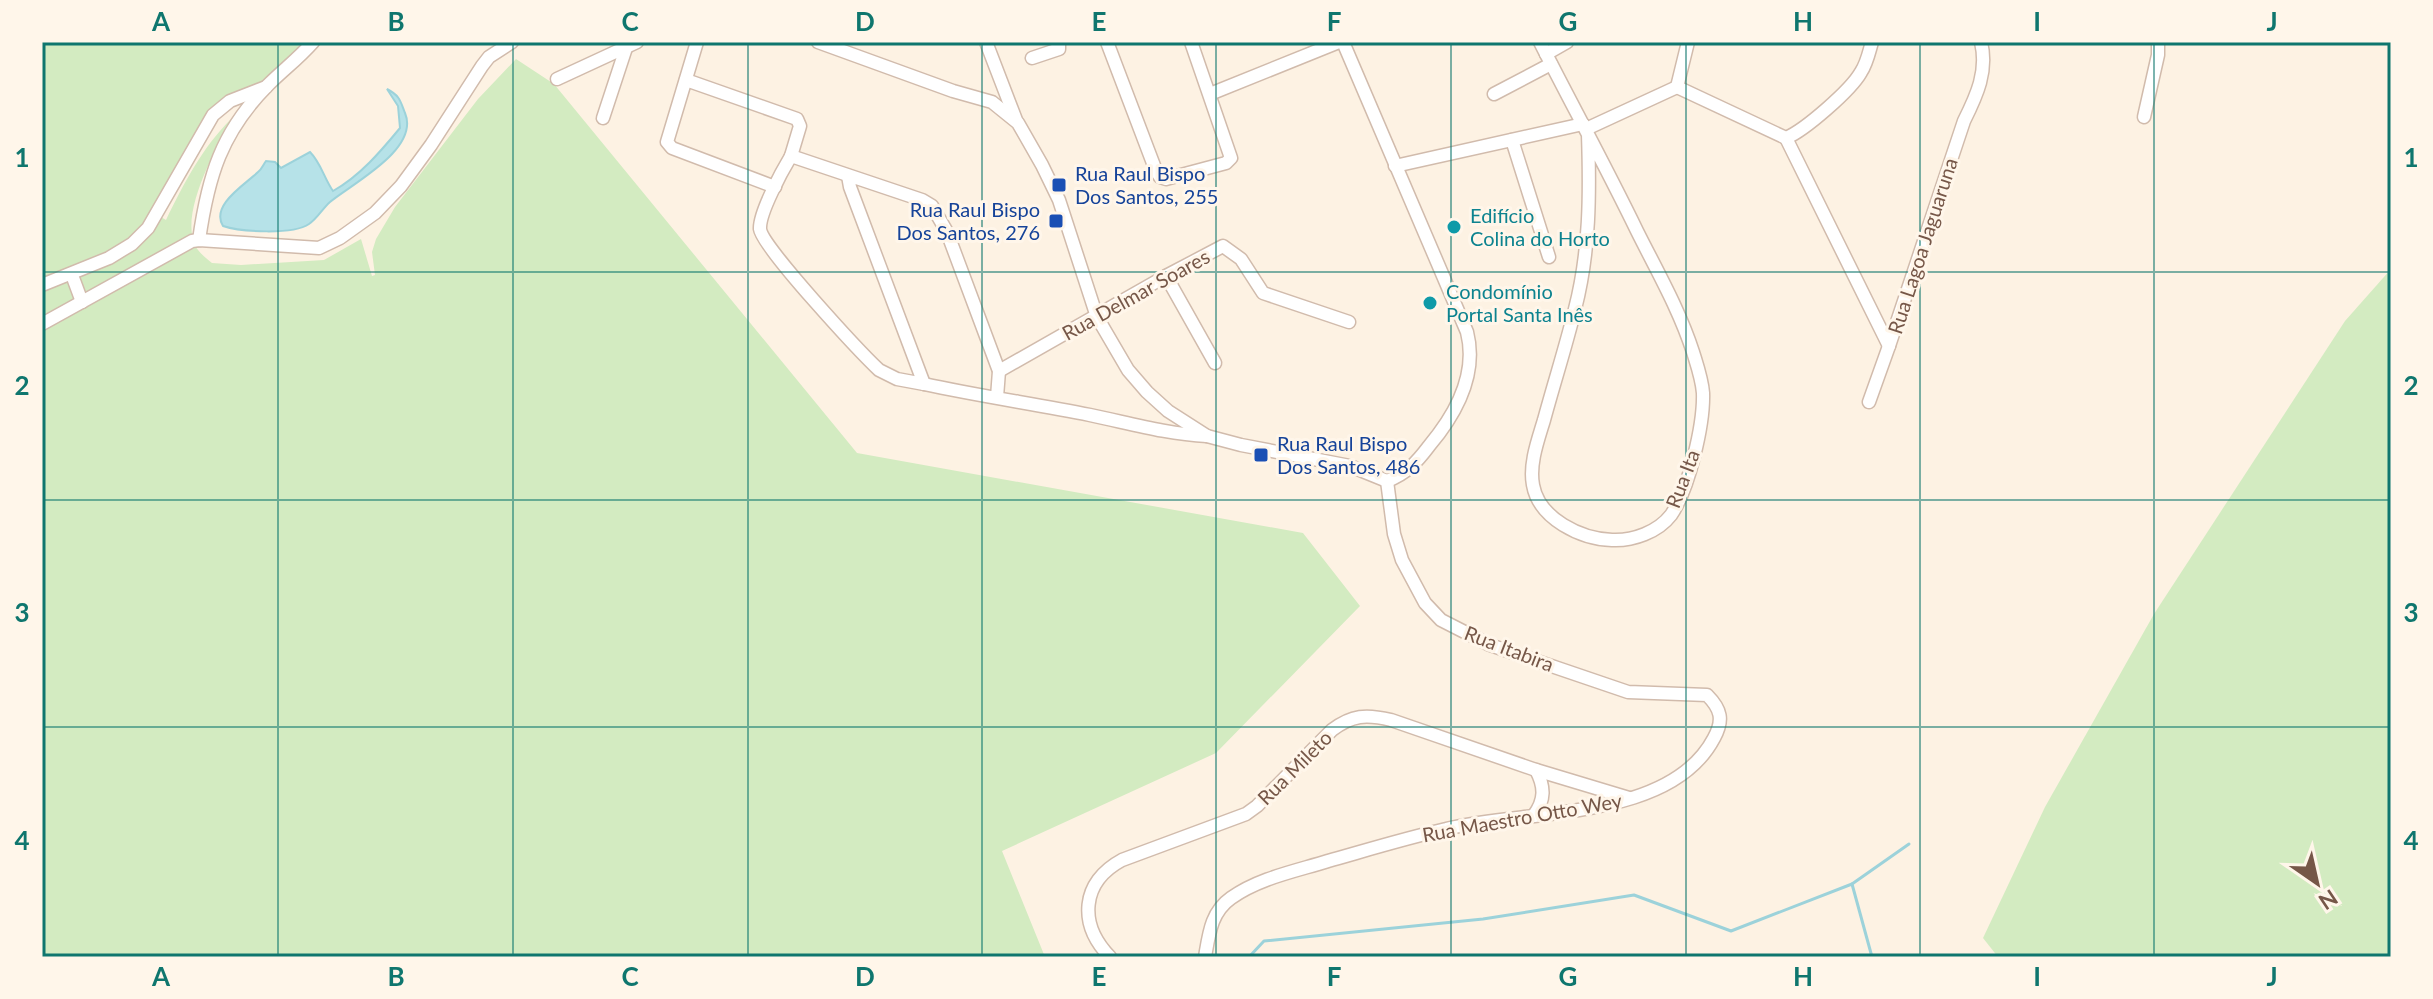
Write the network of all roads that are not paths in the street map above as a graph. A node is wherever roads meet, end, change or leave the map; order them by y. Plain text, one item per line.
1 (313, 42) edge
2 (512, 42) edge
3 (697, 42) edge
4 (986, 42) edge
5 (1059, 42) edge
6 (1107, 42) edge
7 (1191, 42) edge
8 (1341, 42) edge
9 (1567, 42) edge
10 (1688, 42) edge
11 (1872, 42) edge
12 (1981, 42) edge
13 (2158, 42) edge
14 (826, 43) edge
15 (632, 44) edge
16 (1546, 53) edge
17 (1032, 58) dead end
18 (557, 79) dead end
19 (686, 80) junction
20 (269, 84) junction
21 (1677, 87) junction
22 (1210, 94) junction
23 (1494, 94) dead end
24 (2144, 117) dead end
25 (603, 118) dead end
26 (1018, 123) junction
27 (1586, 129) junction
28 (1786, 138) junction
29 (1512, 140) junction
30 (791, 156) junction
31 (1395, 166) junction
32 (848, 176) junction
33 (775, 187) junction
34 (199, 240) junction
35 (1549, 257) dead end
36 (72, 275) junction
37 (1166, 276) junction
38 (42, 285) edge
39 (82, 302) junction
40 (1097, 317) junction
41 (1349, 322) dead end
42 (42, 324) edge
43 (1889, 346) junction
44 (1215, 363) dead end
45 (999, 371) junction
46 (924, 384) junction
47 (997, 397) junction
48 (1869, 402) dead end
49 (1207, 436) junction
50 (1387, 481) junction
51 (1719, 730) joint
52 (1536, 770) junction
53 (1632, 798) junction
54 (1534, 815) junction
55 (1110, 957) edge
56 (1205, 957) edge

1 - 20 street
2 - 34 street
3 - 19 street
4 - 26 street
5 - 17 street
6 - 22 street
7 - 22 street
8 - 22 street
8 - 31 street
9 - 16 street
10 - 21 street
11 - 28 street
12 - 43 street, Rua Lagoa Jaguaruna
13 - 24 street
14 - 26 street
15 - 18 street
15 - 25 street
16 - 23 street
16 - 27 street, Rua Ita
19 - 30 street
19 - 33 street
20 - 34 street
20 - 36 street
21 - 27 street
21 - 28 street
26 - 40 street
27 - 27 street, Rua Ita
27 - 29 street
28 - 43 street
29 - 31 street
29 - 35 street
30 - 32 street
30 - 33 street
31 - 50 street
32 - 45 street
32 - 46 street
33 - 46 street
34 - 39 street
36 - 38 street
36 - 39 street
37 - 40 street, Rua Delmar Soares
37 - 41 street, Rua Delmar Soares
37 - 44 street
39 - 42 street
40 - 45 street, Rua Delmar Soares
40 - 49 street
43 - 48 street, Rua Lagoa Jaguaruna
45 - 47 street
46 - 47 street
47 - 49 street
49 - 50 street
50 - 51 street, Rua Itabira
51 - 53 street, Rua Maestro Otto Wey
52 - 53 street, Rua Mileto
52 - 54 street
52 - 55 street, Rua Mileto
53 - 54 street, Rua Maestro Otto Wey
54 - 56 street, Rua Maestro Otto Wey

